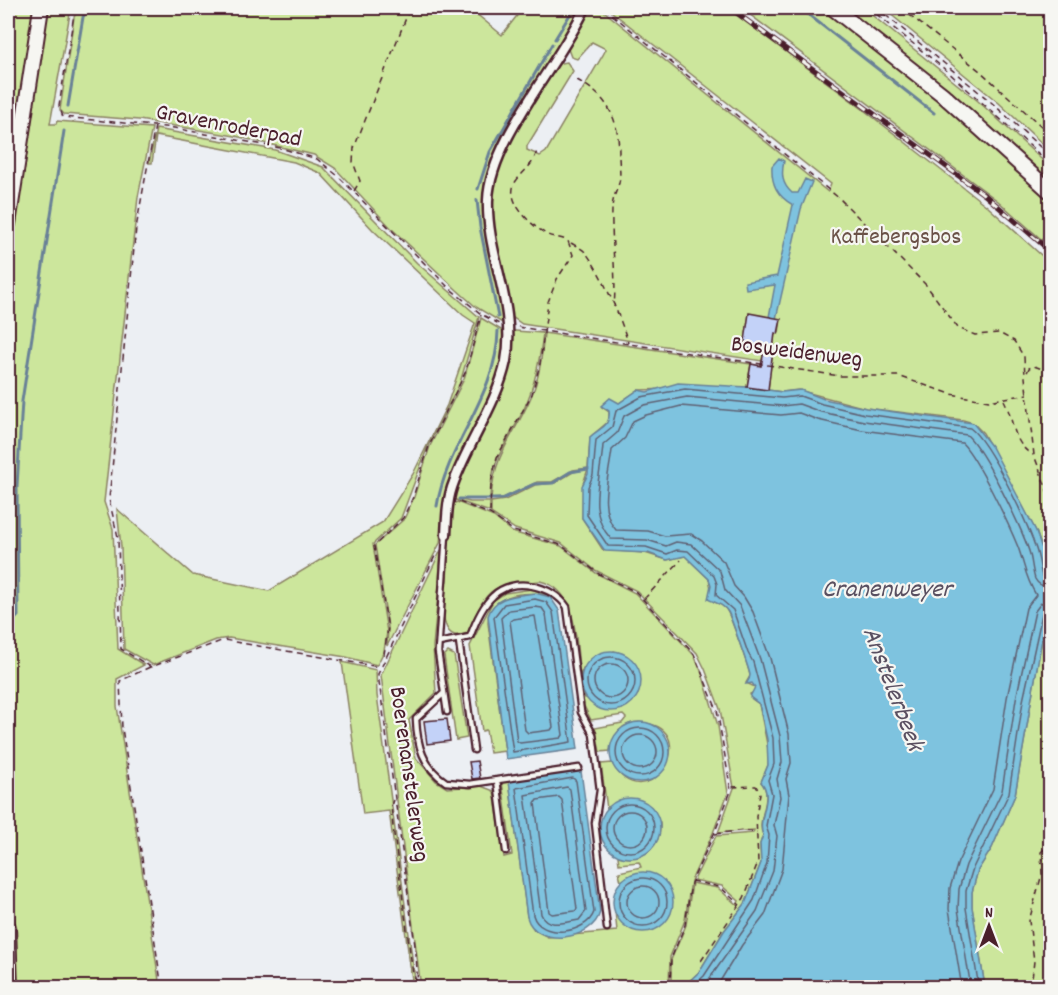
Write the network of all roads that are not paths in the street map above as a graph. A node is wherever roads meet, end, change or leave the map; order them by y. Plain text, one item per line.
1 (41, 8) edge
2 (585, 8) edge
3 (833, 8) edge
4 (1050, 191) edge
5 (8, 224) edge
6 (446, 535) joint
7 (459, 641) junction
8 (439, 643) junction
9 (444, 693) junction
10 (447, 712) dead end
11 (474, 750) dead end
12 (579, 768) dead end
13 (497, 780) junction
14 (506, 850) dead end
15 (8, 927) edge
16 (607, 928) dead end
17 (10, 987) edge

1 - 5 main road
2 - 6 street
3 - 4 main road
6 - 8 lane
7 - 8 lane
7 - 11 lane
7 - 16 lane
8 - 9 lane
9 - 10 lane
9 - 13 lane
12 - 13 lane
13 - 14 lane
15 - 17 main road

